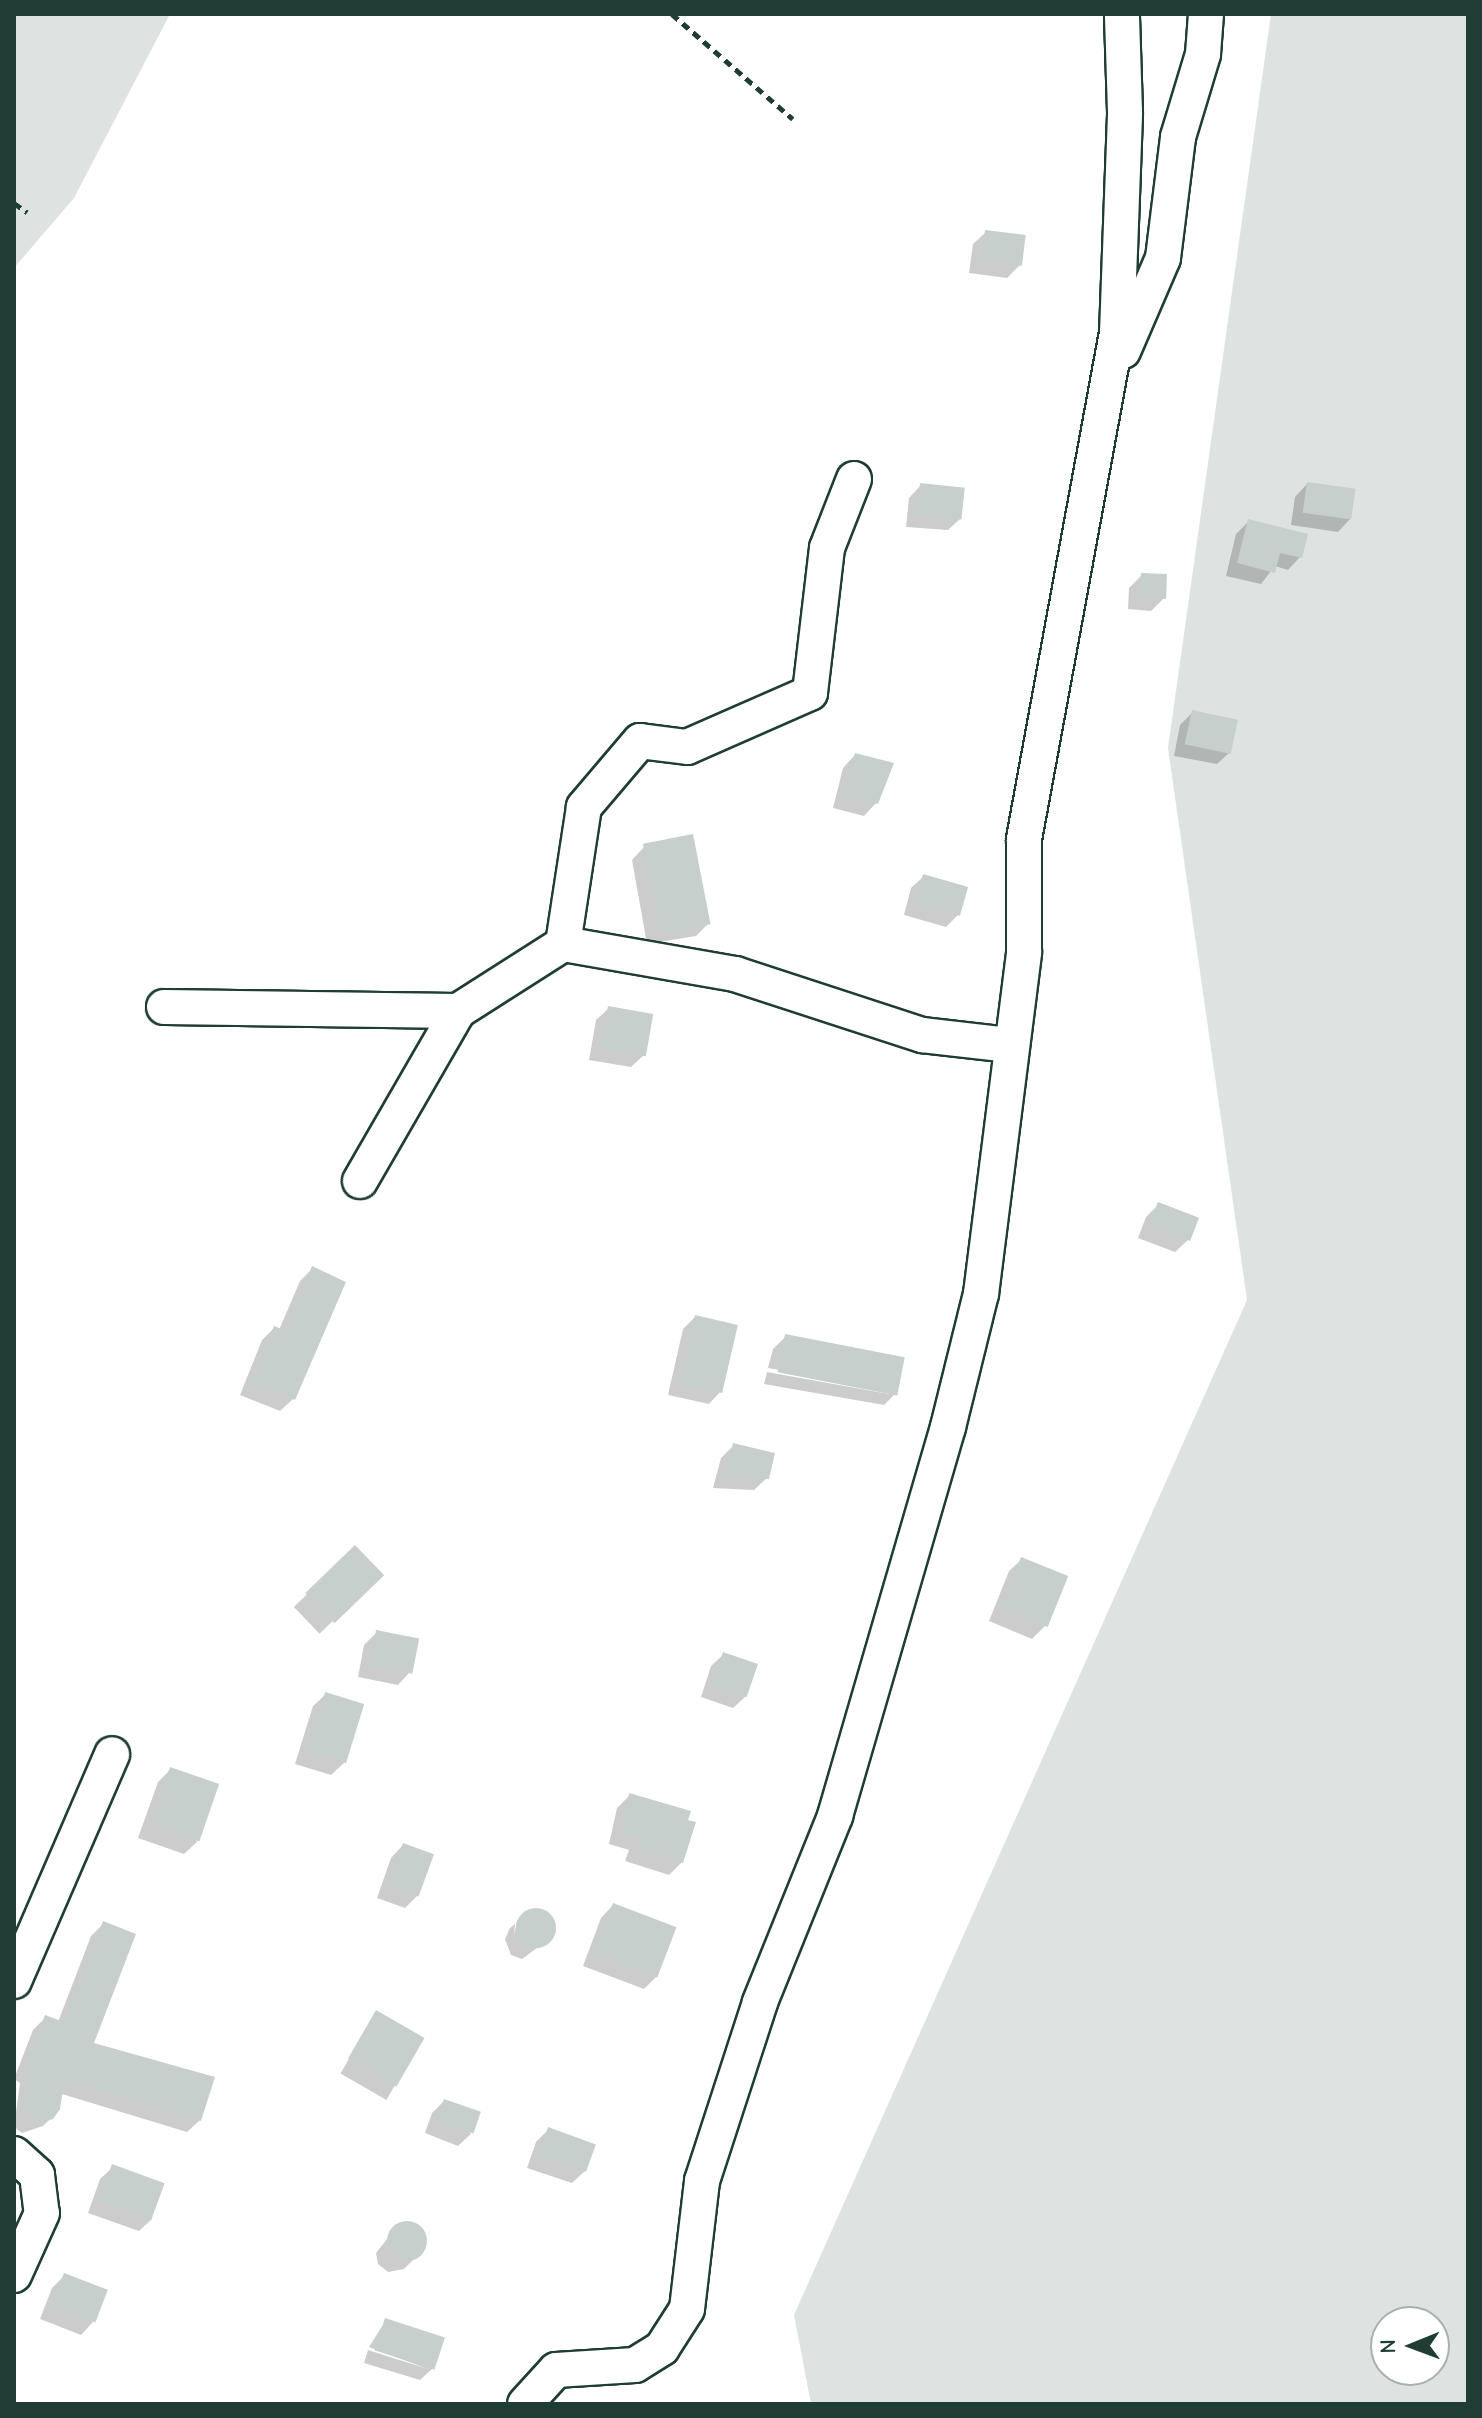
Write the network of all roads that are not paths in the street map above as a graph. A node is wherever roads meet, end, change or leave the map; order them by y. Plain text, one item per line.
1 (1122, 14) edge
2 (1206, 14) edge
3 (1107, 388) junction
4 (854, 479) dead end
5 (563, 944) junction
6 (164, 1007) dead end
7 (458, 1011) junction
8 (1010, 1045) junction
9 (360, 1181) dead end
10 (112, 1754) dead end
11 (14, 1981) edge
12 (14, 2154) edge
13 (14, 2275) edge
14 (525, 2404) edge

1 - 3 street
2 - 3 street
3 - 8 street
4 - 5 street
5 - 7 street
5 - 8 street
6 - 7 street
7 - 9 street
8 - 14 street
10 - 11 street
12 - 13 street

